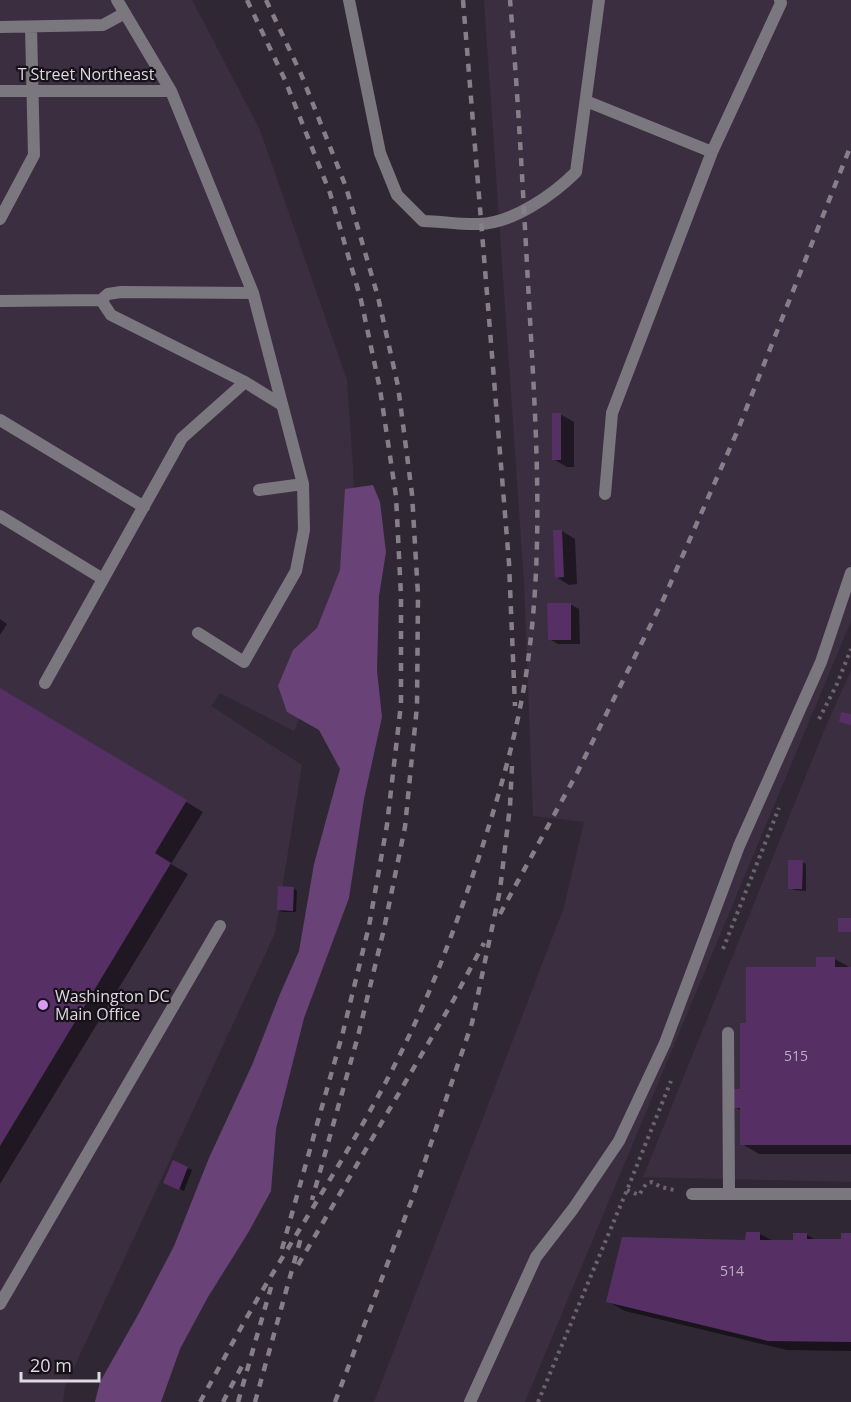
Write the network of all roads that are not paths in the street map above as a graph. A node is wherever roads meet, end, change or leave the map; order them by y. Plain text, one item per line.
1 (117, 0) edge
2 (349, 0) edge
3 (599, 0) edge
4 (780, 0) edge
5 (125, 13) junction
6 (0, 27) edge
7 (32, 27) junction
8 (0, 91) edge
9 (32, 91) junction
10 (171, 91) junction
11 (586, 101) junction
12 (712, 152) junction
13 (0, 219) edge
14 (253, 293) junction
15 (101, 300) junction
16 (0, 301) edge
17 (245, 382) junction
18 (282, 405) junction
19 (0, 420) edge
20 (303, 484) junction
21 (259, 490) dead end
22 (605, 494) dead end
23 (144, 507) junction
24 (0, 516) edge
25 (851, 573) edge
26 (103, 579) junction
27 (198, 633) dead end
28 (45, 683) dead end
29 (220, 926) dead end
30 (728, 1033) dead end
31 (692, 1194) dead end
32 (729, 1194) junction
33 (851, 1194) edge
34 (0, 1304) edge
35 (470, 1402) edge

1 - 5 street
2 - 11 street
3 - 11 street
4 - 12 street
5 - 7 street
5 - 10 street
6 - 7 street
7 - 9 street
8 - 9 street, T Street Northeast
9 - 10 street, T Street Northeast
9 - 13 street
10 - 14 street
11 - 12 street
12 - 22 street
14 - 15 street
14 - 18 street
15 - 16 street
15 - 17 street
17 - 18 street
17 - 23 street
18 - 20 street
19 - 23 street
20 - 21 street
20 - 27 street
23 - 26 street
24 - 26 street
25 - 35 street
26 - 28 street
29 - 34 street
30 - 32 street
31 - 32 street
32 - 33 street

